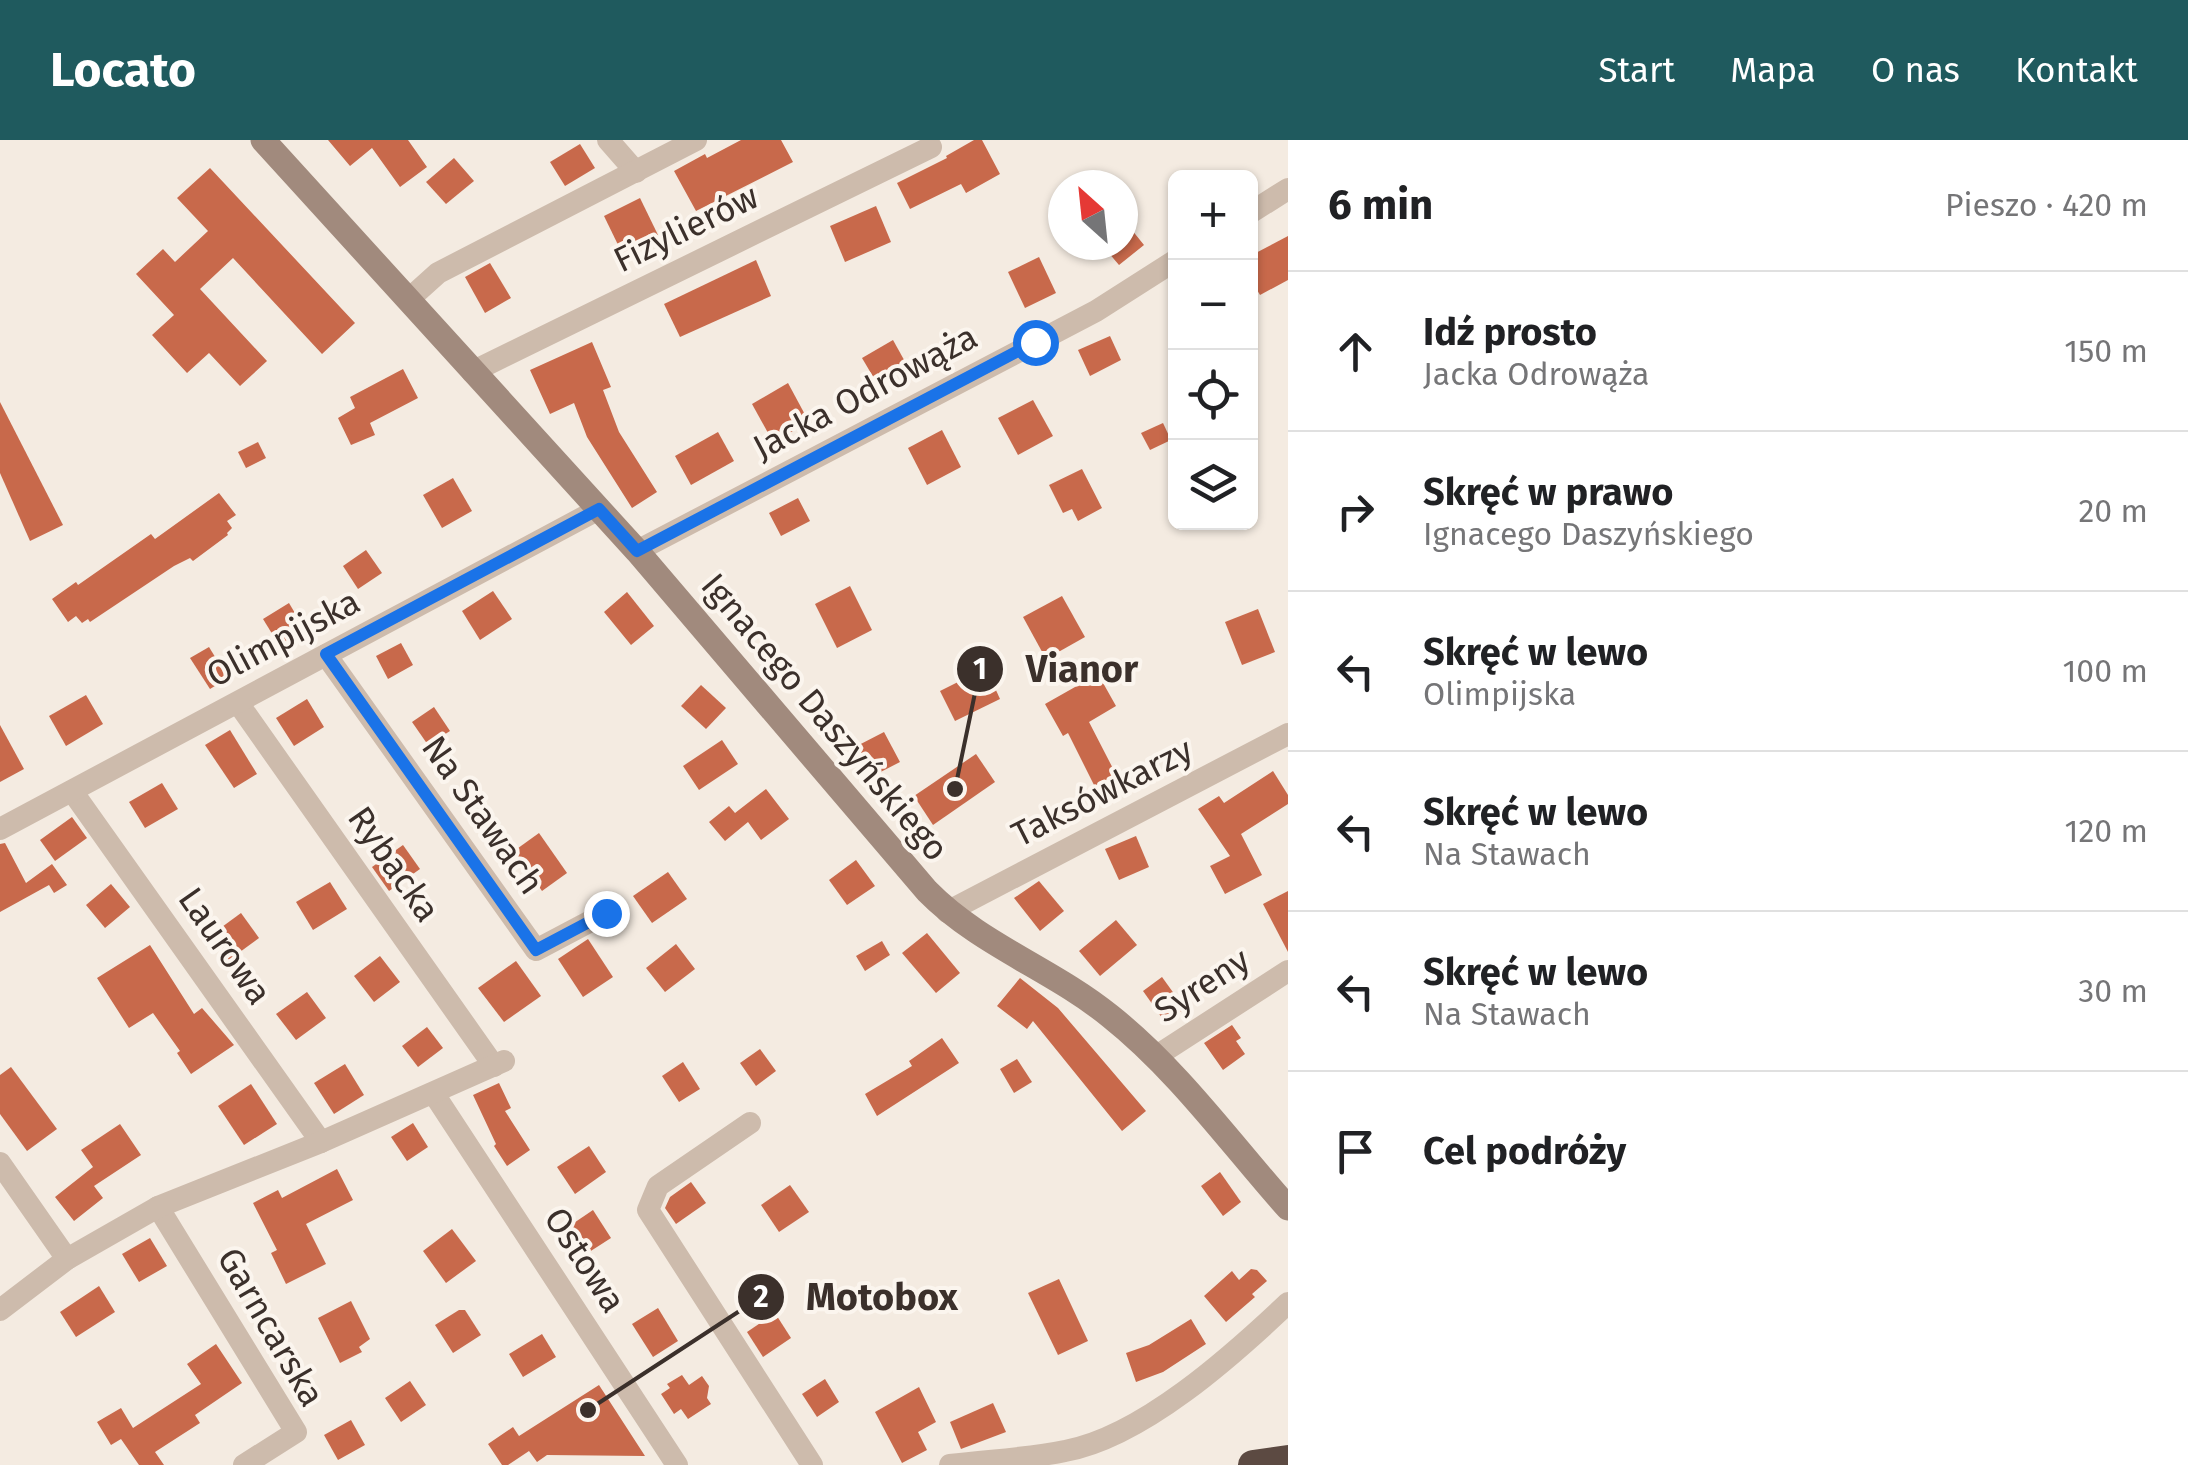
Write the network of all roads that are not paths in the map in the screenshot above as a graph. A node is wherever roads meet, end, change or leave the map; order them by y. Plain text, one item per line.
1 (263, 140) edge
2 (608, 140) edge
3 (696, 140) edge
4 (930, 146) dead end
5 (636, 172) junction
6 (1288, 189) edge
7 (1258, 207) edge
8 (1168, 265) edge
9 (408, 300) junction
10 (472, 372) junction
11 (599, 509) junction
12 (637, 551) junction
13 (326, 654) junction
14 (238, 702) junction
15 (1288, 734) edge
16 (72, 791) junction
17 (0, 830) edge
18 (948, 912) junction
19 (606, 913) dead end
20 (1288, 970) edge
21 (1155, 1057) junction
22 (434, 1094) junction
23 (750, 1123) dead end
24 (322, 1142) junction
25 (0, 1164) edge
26 (158, 1207) junction
27 (1288, 1208) edge
28 (67, 1259) junction
29 (1288, 1303) edge
30 (0, 1310) edge
31 (1288, 1460) edge
32 (244, 1465) edge
33 (677, 1465) edge
34 (812, 1465) edge
35 (950, 1465) edge
36 (1252, 1465) edge

1 - 9 street, Ignacego Daszyńskiego
2 - 5 street
3 - 5 street
4 - 10 street, Fizylierów
5 - 9 street
6 - 7 street
8 - 12 street, Jacka Odrowąża
9 - 10 street, Ignacego Daszyńskiego
10 - 11 street, Ignacego Daszyńskiego
11 - 12 street, Ignacego Daszyńskiego
11 - 13 street, Olimpijska
12 - 18 street, Ignacego Daszyńskiego
13 - 14 street, Olimpijska
13 - 19 street, Na Stawach
14 - 16 street, Olimpijska
14 - 22 street, Rybacka
15 - 18 street, Taksówkarzy
16 - 17 street, Olimpijska
16 - 24 street, Laurowa
18 - 21 street, Ignacego Daszyńskiego
20 - 21 street, Syreny
21 - 27 street, Ignacego Daszyńskiego
22 - 24 street
22 - 33 street, Ostowa
23 - 34 street
24 - 26 street
25 - 28 street
26 - 28 street
26 - 32 street, Garncarska
28 - 30 street
29 - 35 street
31 - 36 highway

